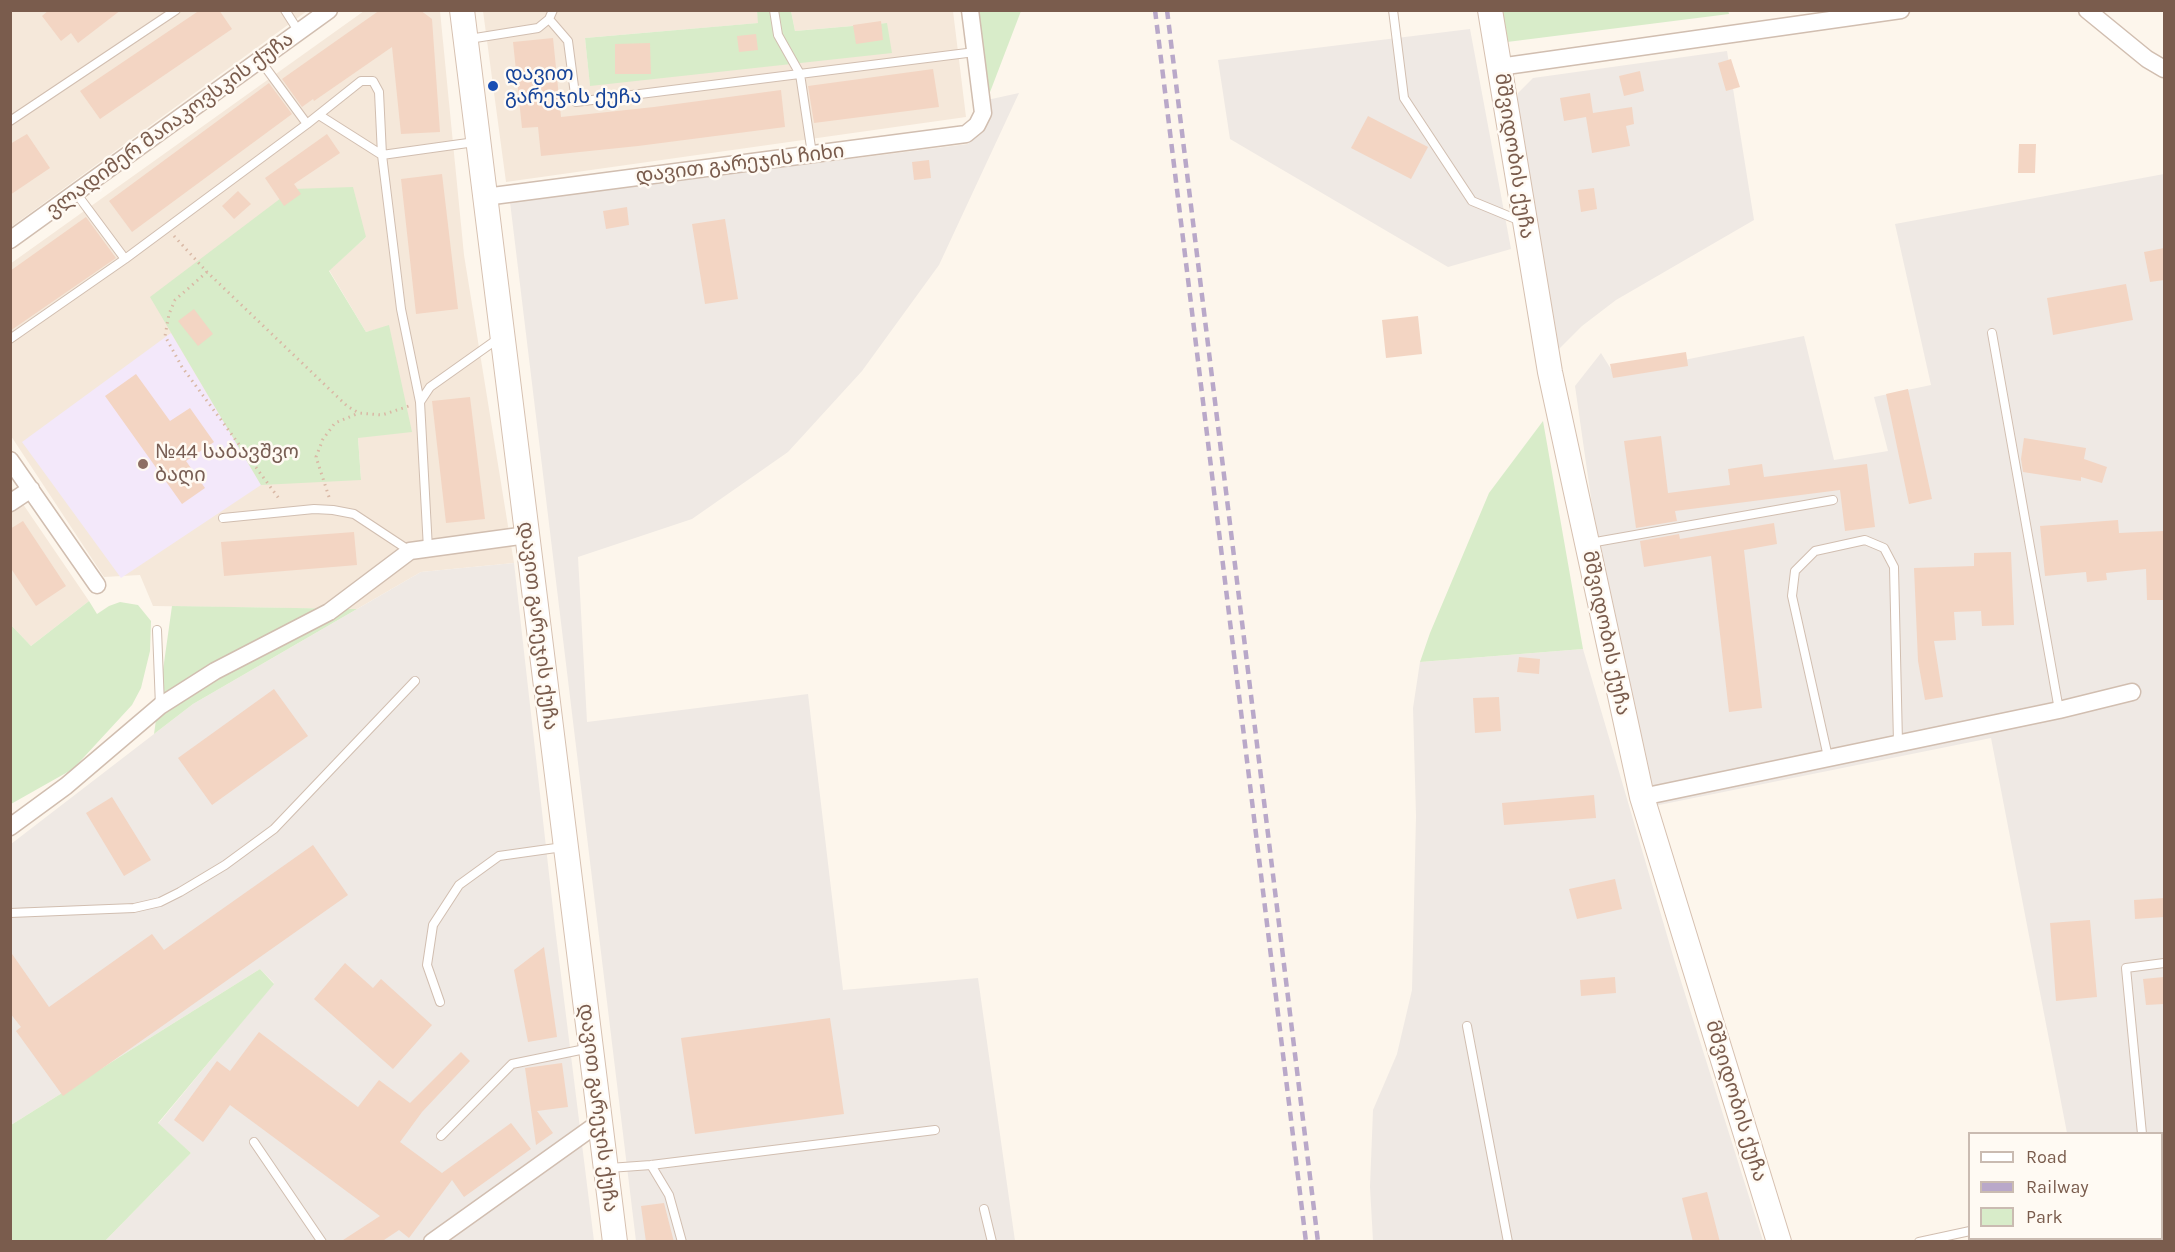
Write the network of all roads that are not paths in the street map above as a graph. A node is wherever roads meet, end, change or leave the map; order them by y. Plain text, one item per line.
1 (176, 10) edge
2 (285, 10) edge
3 (329, 10) edge
4 (462, 10) edge
5 (774, 10) edge
6 (970, 10) edge
7 (1393, 10) edge
8 (1490, 10) edge
9 (1901, 10) edge
10 (2087, 10) edge
11 (551, 15) edge
12 (299, 32) junction
13 (466, 40) junction
14 (975, 52) junction
15 (260, 60) junction
16 (1499, 67) junction
17 (2164, 69) edge
18 (800, 74) junction
19 (319, 115) junction
20 (10, 121) edge
21 (308, 124) junction
22 (478, 142) junction
23 (812, 154) junction
24 (382, 155) junction
25 (76, 193) junction
26 (485, 197) junction
27 (1526, 223) junction
28 (10, 240) edge
29 (125, 259) junction
30 (1992, 333) dead end
31 (502, 336) junction
32 (10, 339) edge
33 (420, 402) junction
34 (10, 460) edge
35 (31, 489) junction
36 (1833, 500) dead end
37 (10, 504) edge
38 (223, 518) dead end
39 (527, 535) junction
40 (1587, 544) junction
41 (428, 549) junction
42 (410, 551) junction
43 (97, 585) dead end
44 (157, 630) dead end
45 (415, 681) dead end
46 (2132, 692) dead end
47 (160, 706) junction
48 (2059, 710) junction
49 (1898, 743) junction
50 (1828, 757) junction
51 (1642, 797) junction
52 (10, 827) edge
53 (566, 846) junction
54 (10, 913) edge
55 (2164, 963) edge
56 (440, 1002) dead end
57 (1467, 1026) dead end
58 (591, 1048) junction
59 (600, 1122) junction
60 (935, 1130) dead end
61 (2142, 1132) edge
62 (441, 1136) dead end
63 (254, 1142) dead end
64 (651, 1165) junction
65 (606, 1169) junction
66 (984, 1209) dead end
67 (1968, 1231) edge
68 (322, 1242) edge
69 (432, 1242) edge
70 (615, 1242) edge
71 (682, 1242) edge
72 (992, 1242) edge
73 (1509, 1242) edge
74 (1779, 1242) edge
75 (1919, 1242) edge

1 - 20 lane
2 - 12 lane
3 - 12 street, ვლადიმერ მაიაკოვსკის ქუჩა
4 - 13 main road, დავით გარეჯის ქუჩა
5 - 18 lane
6 - 14 street
7 - 27 lane
8 - 16 main road, მშვიდობის ქუჩა
9 - 16 street
10 - 17 street
11 - 13 lane
11 - 18 lane
12 - 15 street, ვლადიმერ მაიაკოვსკის ქუჩა
13 - 22 main road, დავით გარეჯის ქუჩა
14 - 18 lane
14 - 23 street, დავით გარეჯის ჩიხი
15 - 21 lane
15 - 25 street, ვლადიმერ მაიაკოვსკის ქუჩა
16 - 27 main road, მშვიდობის ქუჩა
18 - 23 lane
19 - 21 lane
19 - 24 lane
19 - 24 lane
21 - 29 lane
22 - 24 lane
22 - 26 main road, დავით გარეჯის ქუჩა
23 - 26 street, დავით გარეჯის ჩიხი
24 - 33 lane
25 - 28 street, ვლადიმერ მაიაკოვსკის ქუჩა
25 - 29 lane
26 - 31 main road, დავით გარეჯის ქუჩა
27 - 40 main road, მშვიდობის ქუჩა
29 - 32 lane
30 - 48 lane
31 - 33 lane
31 - 39 main road, დავით გარეჯის ქუჩა
33 - 41 lane
34 - 35 street
35 - 37 street
35 - 43 street
36 - 40 lane
38 - 42 lane
39 - 41 street
39 - 53 main road, დავით გარეჯის ქუჩა
40 - 51 main road, მშვიდობის ქუჩა
41 - 42 street
42 - 47 street
44 - 47 lane
45 - 54 lane
46 - 48 street
47 - 52 street
48 - 49 street
49 - 50 street
49 - 50 lane
50 - 51 street
51 - 74 main road, მშვიდობის ქუჩა
53 - 56 lane
53 - 58 main road, დავით გარეჯის ქუჩა
55 - 61 lane
57 - 73 lane
58 - 59 main road, დავით გარეჯის ქუჩა
58 - 62 lane
59 - 65 main road, დავით გარეჯის ქუჩა
59 - 69 street
60 - 64 lane
63 - 68 lane
64 - 65 lane
64 - 71 lane
65 - 70 main road, დავით გარეჯის ქუჩა
66 - 72 lane
67 - 75 lane

